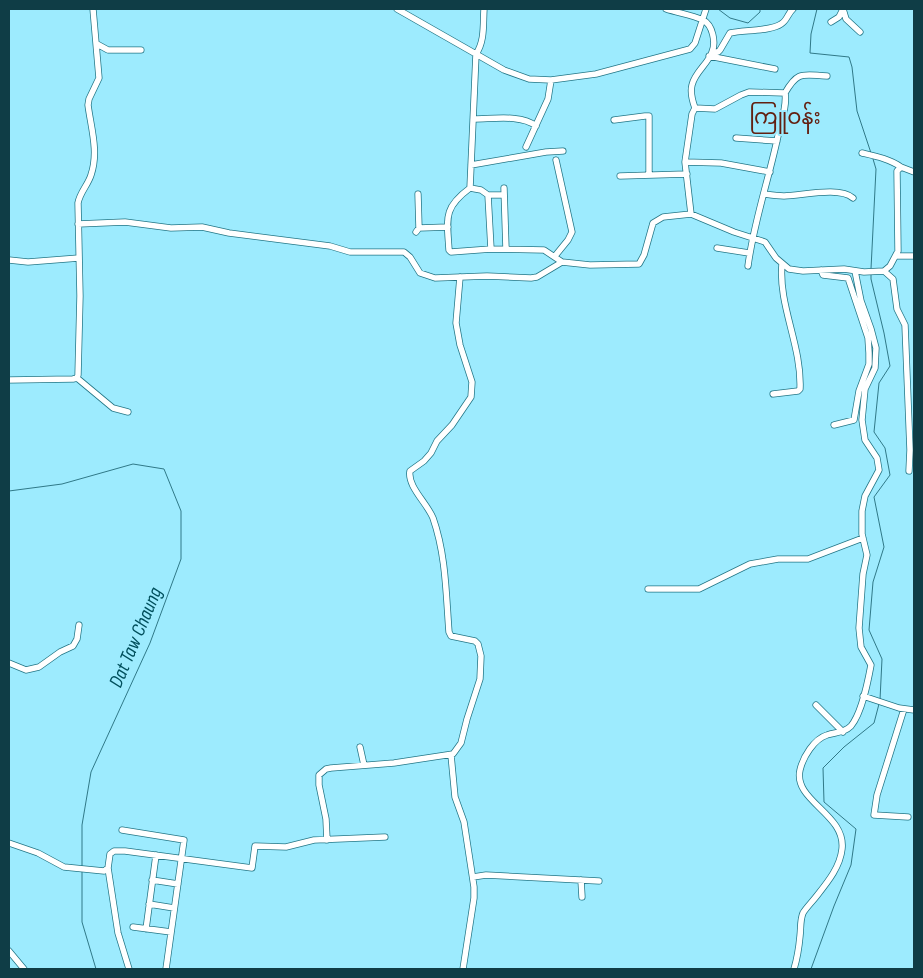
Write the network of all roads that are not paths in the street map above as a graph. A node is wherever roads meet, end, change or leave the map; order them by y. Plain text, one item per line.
1 (93, 9) edge
2 (397, 9) edge
3 (484, 9) edge
4 (666, 9) edge
5 (706, 9) edge
6 (793, 9) edge
7 (704, 21) junction
8 (830, 22) dead end
9 (860, 32) dead end
10 (97, 44) junction
11 (141, 50) dead end
12 (476, 54) junction
13 (711, 54) junction
14 (775, 69) dead end
15 (827, 76) dead end
16 (550, 80) junction
17 (785, 93) junction
18 (695, 108) junction
19 (473, 120) junction
20 (614, 120) dead end
21 (536, 126) junction
22 (736, 138) dead end
23 (777, 141) junction
24 (526, 147) dead end
25 (563, 151) dead end
26 (862, 153) dead end
27 (556, 160) dead end
28 (685, 162) junction
29 (472, 165) junction
30 (901, 167) junction
31 (770, 172) junction
32 (914, 172) edge
33 (687, 174) junction
34 (649, 175) junction
35 (620, 176) dead end
36 (470, 188) junction
37 (418, 194) dead end
38 (764, 194) junction
39 (488, 195) junction
40 (853, 198) dead end
41 (691, 214) junction
42 (78, 224) junction
43 (448, 226) junction
44 (752, 238) junction
45 (717, 248) dead end
46 (491, 249) junction
47 (506, 249) junction
48 (749, 253) junction
49 (555, 256) junction
50 (898, 256) junction
51 (912, 256) edge
52 (79, 258) junction
53 (9, 260) edge
54 (562, 262) junction
55 (782, 264) junction
56 (748, 266) dead end
57 (821, 270) junction
58 (855, 271) junction
59 (884, 271) junction
60 (460, 277) junction
61 (77, 378) junction
62 (9, 380) edge
63 (772, 394) dead end
64 (128, 412) dead end
65 (834, 426) dead end
66 (909, 471) dead end
67 (863, 538) junction
68 (648, 590) dead end
69 (79, 625) dead end
70 (9, 663) edge
71 (866, 698) junction
72 (816, 705) dead end
73 (904, 709) junction
74 (914, 710) edge
75 (842, 732) junction
76 (360, 747) dead end
77 (451, 755) junction
78 (364, 766) junction
79 (908, 816) dead end
80 (122, 830) dead end
81 (385, 837) dead end
82 (327, 840) junction
83 (9, 843) edge
84 (156, 855) junction
85 (181, 859) junction
86 (108, 868) junction
87 (473, 877) junction
88 (152, 880) junction
89 (581, 880) junction
90 (599, 881) dead end
91 (178, 884) junction
92 (582, 897) dead end
93 (149, 904) junction
94 (174, 908) junction
95 (133, 927) dead end
96 (146, 929) junction
97 (171, 932) junction
98 (9, 951) edge
99 (24, 969) edge
100 (130, 969) edge
101 (166, 969) edge
102 (463, 969) edge
103 (794, 969) edge

1 - 10 street
2 - 12 street
3 - 12 street
4 - 7 street
5 - 7 street
6 - 13 street
7 - 13 street
7 - 16 street
8 - 9 street
10 - 11 street
10 - 42 street
12 - 16 street
12 - 19 street
13 - 14 street
13 - 18 street
15 - 17 street
16 - 21 street
17 - 18 street
17 - 23 street
18 - 28 street
19 - 21 street
19 - 29 street
20 - 34 street
21 - 24 street
22 - 23 street
23 - 31 street
25 - 29 street
26 - 30 street
27 - 49 street
28 - 31 street
28 - 33 street
29 - 36 street
30 - 32 street
30 - 50 street
31 - 38 street
33 - 34 street
33 - 41 street
34 - 35 street
36 - 39 street
36 - 43 street
37 - 43 street
38 - 40 street
38 - 44 street
39 - 46 street
39 - 47 street
41 - 44 street
41 - 54 street
42 - 52 street
42 - 60 street
43 - 46 street
44 - 48 street
44 - 55 street
45 - 48 street
46 - 47 street
47 - 49 street
48 - 56 street
49 - 54 street
50 - 51 street
50 - 59 street
52 - 53 street
52 - 61 street
54 - 60 street
55 - 57 street
55 - 63 street
57 - 58 street
57 - 65 street
58 - 59 street
58 - 67 street
59 - 66 street
60 - 77 street
61 - 62 street
61 - 64 street
67 - 68 street
67 - 71 street
69 - 70 street
71 - 73 street
71 - 75 street
72 - 75 street
73 - 74 street
73 - 79 street
75 - 103 street
76 - 78 street
77 - 78 street
77 - 87 street
78 - 82 street
80 - 85 street
81 - 82 street
82 - 85 street
83 - 86 street
84 - 85 street
84 - 86 street
84 - 88 street
85 - 91 street
86 - 100 street
87 - 89 street
87 - 102 street
88 - 91 street
88 - 93 street
89 - 90 street
89 - 92 street
91 - 94 street
93 - 94 street
93 - 96 street
94 - 97 street
95 - 96 street
96 - 97 street
97 - 101 street
98 - 99 street

